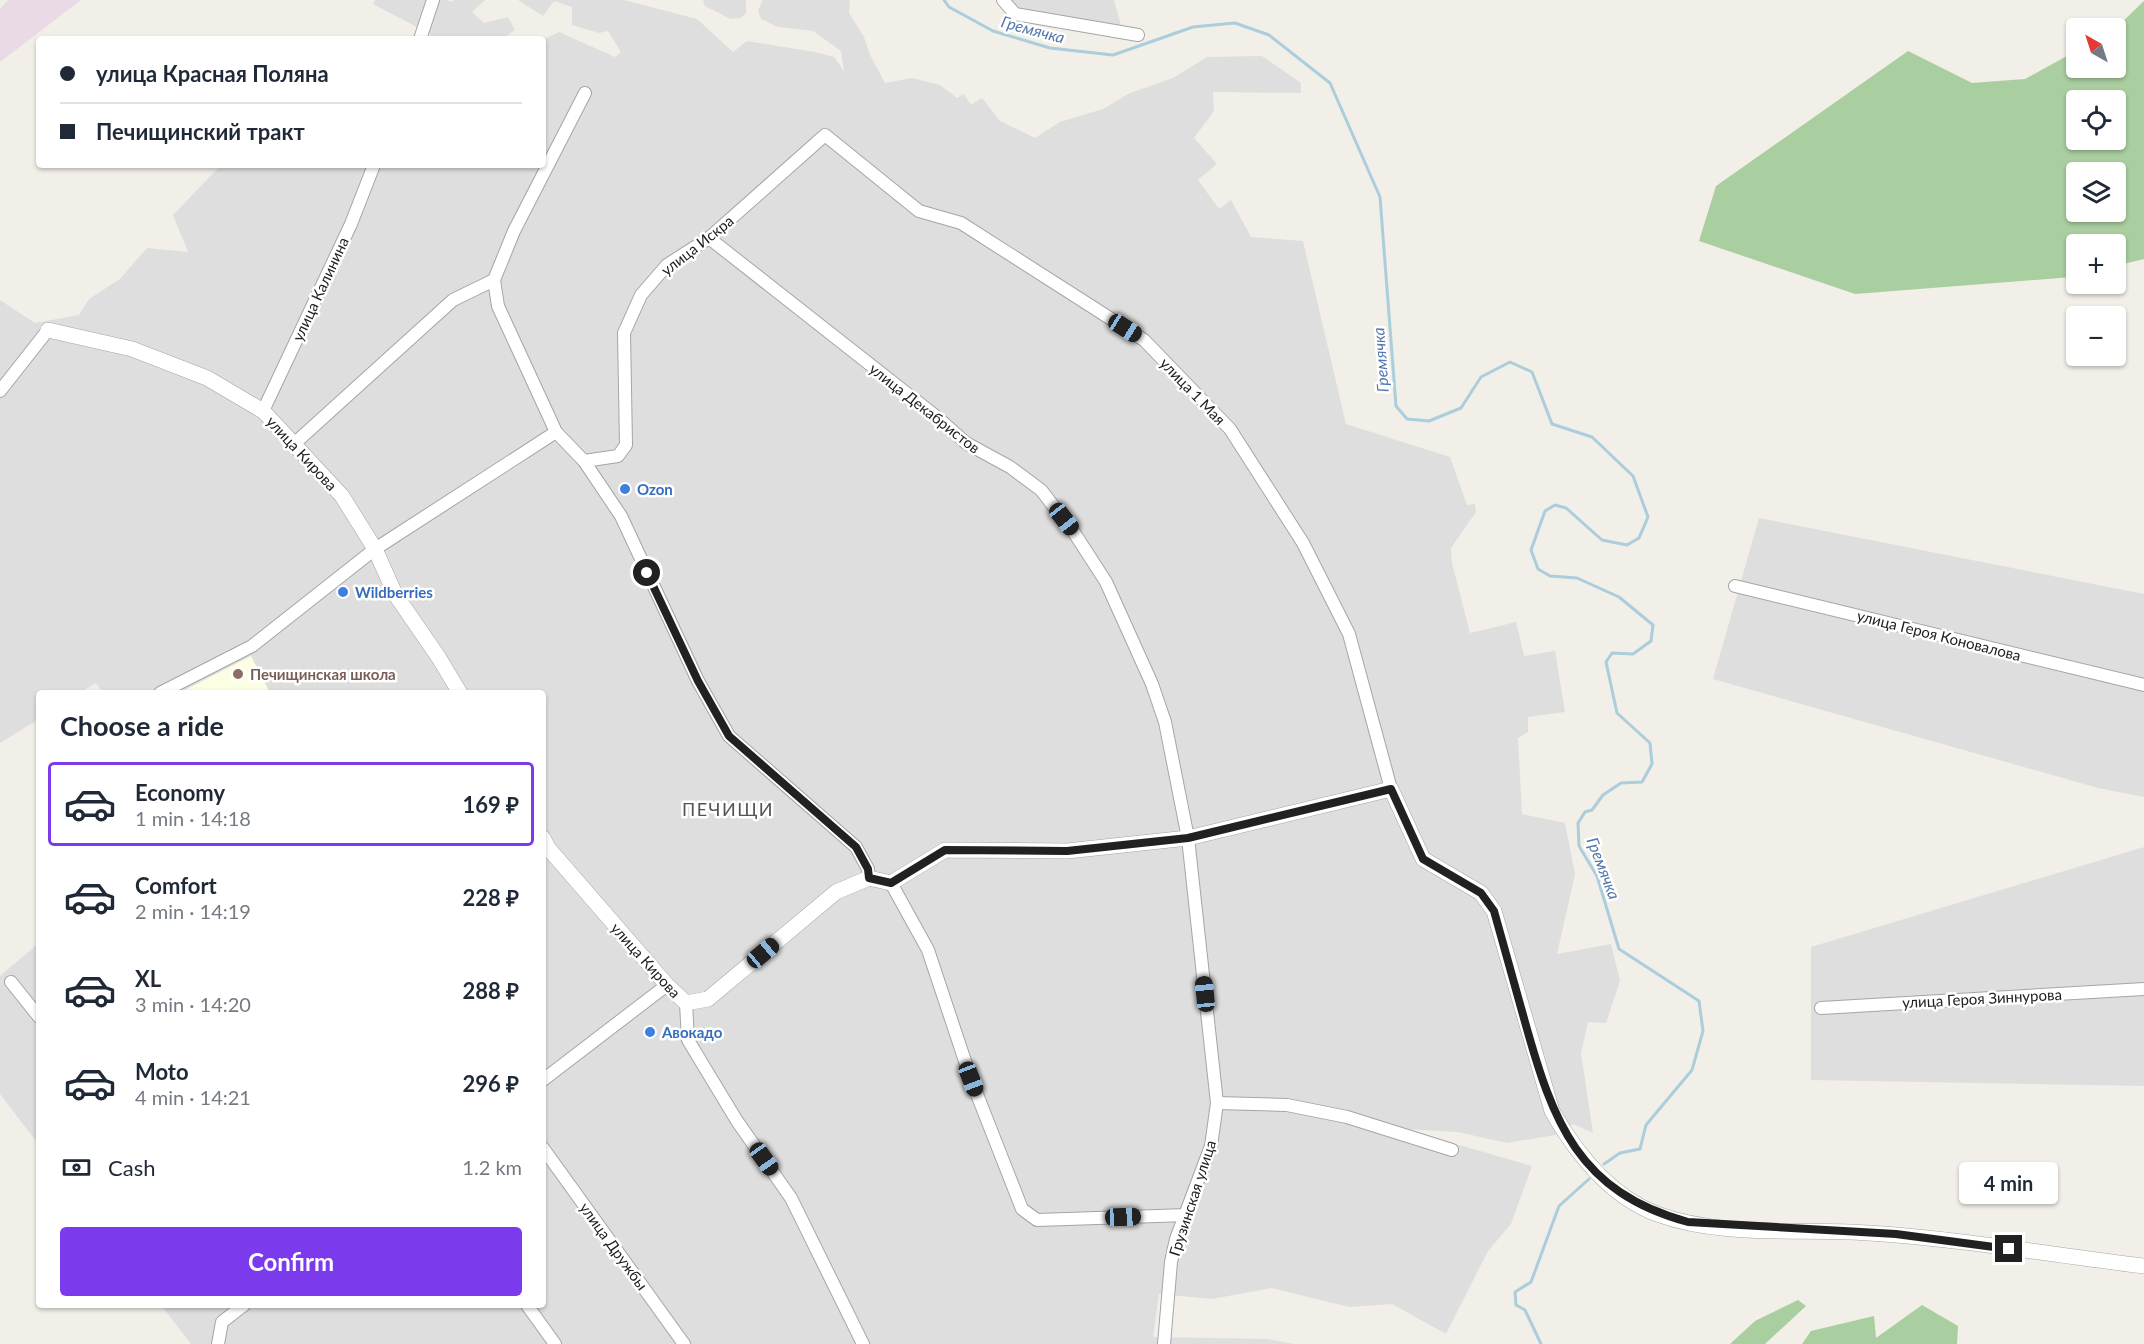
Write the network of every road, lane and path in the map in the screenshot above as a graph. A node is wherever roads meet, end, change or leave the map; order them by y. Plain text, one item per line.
1 (434, 0) edge
2 (1003, 0) edge
3 (1138, 35) dead end
4 (421, 36) edge
5 (585, 93) dead end
6 (825, 135) joint
7 (373, 168) edge
8 (710, 238) junction
9 (494, 280) junction
10 (48, 330) joint
11 (0, 391) edge
12 (263, 411) junction
13 (556, 432) junction
14 (295, 443) junction
15 (584, 461) junction
16 (375, 549) junction
17 (1735, 586) dead end
18 (2144, 686) edge
19 (166, 690) edge
20 (458, 690) edge
21 (1391, 789) junction
22 (1188, 838) junction
23 (546, 844) edge
24 (869, 878) junction
25 (891, 883) junction
26 (11, 982) dead end
27 (667, 986) junction
28 (2144, 988) edge
29 (686, 1004) junction
30 (1821, 1008) dead end
31 (36, 1013) edge
32 (546, 1078) edge
33 (1217, 1103) junction
34 (1452, 1150) dead end
35 (546, 1152) edge
36 (1187, 1215) junction
37 (2144, 1266) edge
38 (240, 1308) edge
39 (528, 1308) edge
40 (218, 1344) edge
41 (555, 1344) edge
42 (684, 1344) edge
43 (863, 1344) edge
44 (1164, 1344) edge

1 - 4 street
2 - 3 street
5 - 9 street
6 - 8 street, улица Искра
6 - 21 street, улица 1 Мая
7 - 12 street, улица Калинина
8 - 15 street, улица Искра
8 - 22 street, улица Декабристов
9 - 13 street
9 - 14 street
10 - 11 street
10 - 12 street, улица Кирова
12 - 14 street, улица Кирова
13 - 15 street
13 - 16 street
14 - 16 street, улица Кирова
15 - 24 street
16 - 19 street
16 - 20 street, улица Кирова
17 - 18 street, улица Героя Коновалова
21 - 22 street
21 - 37 street
22 - 25 street
22 - 33 street, Грузинская улица
23 - 27 street, улица Кирова
24 - 25 street
24 - 29 street
25 - 36 street
26 - 31 street
27 - 29 street, улица Кирова
27 - 32 street
28 - 30 street, улица Героя Зиннурова
29 - 43 street, улица Кирова
33 - 34 street
33 - 36 street, Грузинская улица
35 - 42 street, улица Дружбы
36 - 44 street, Грузинская улица
38 - 40 street
39 - 41 street

